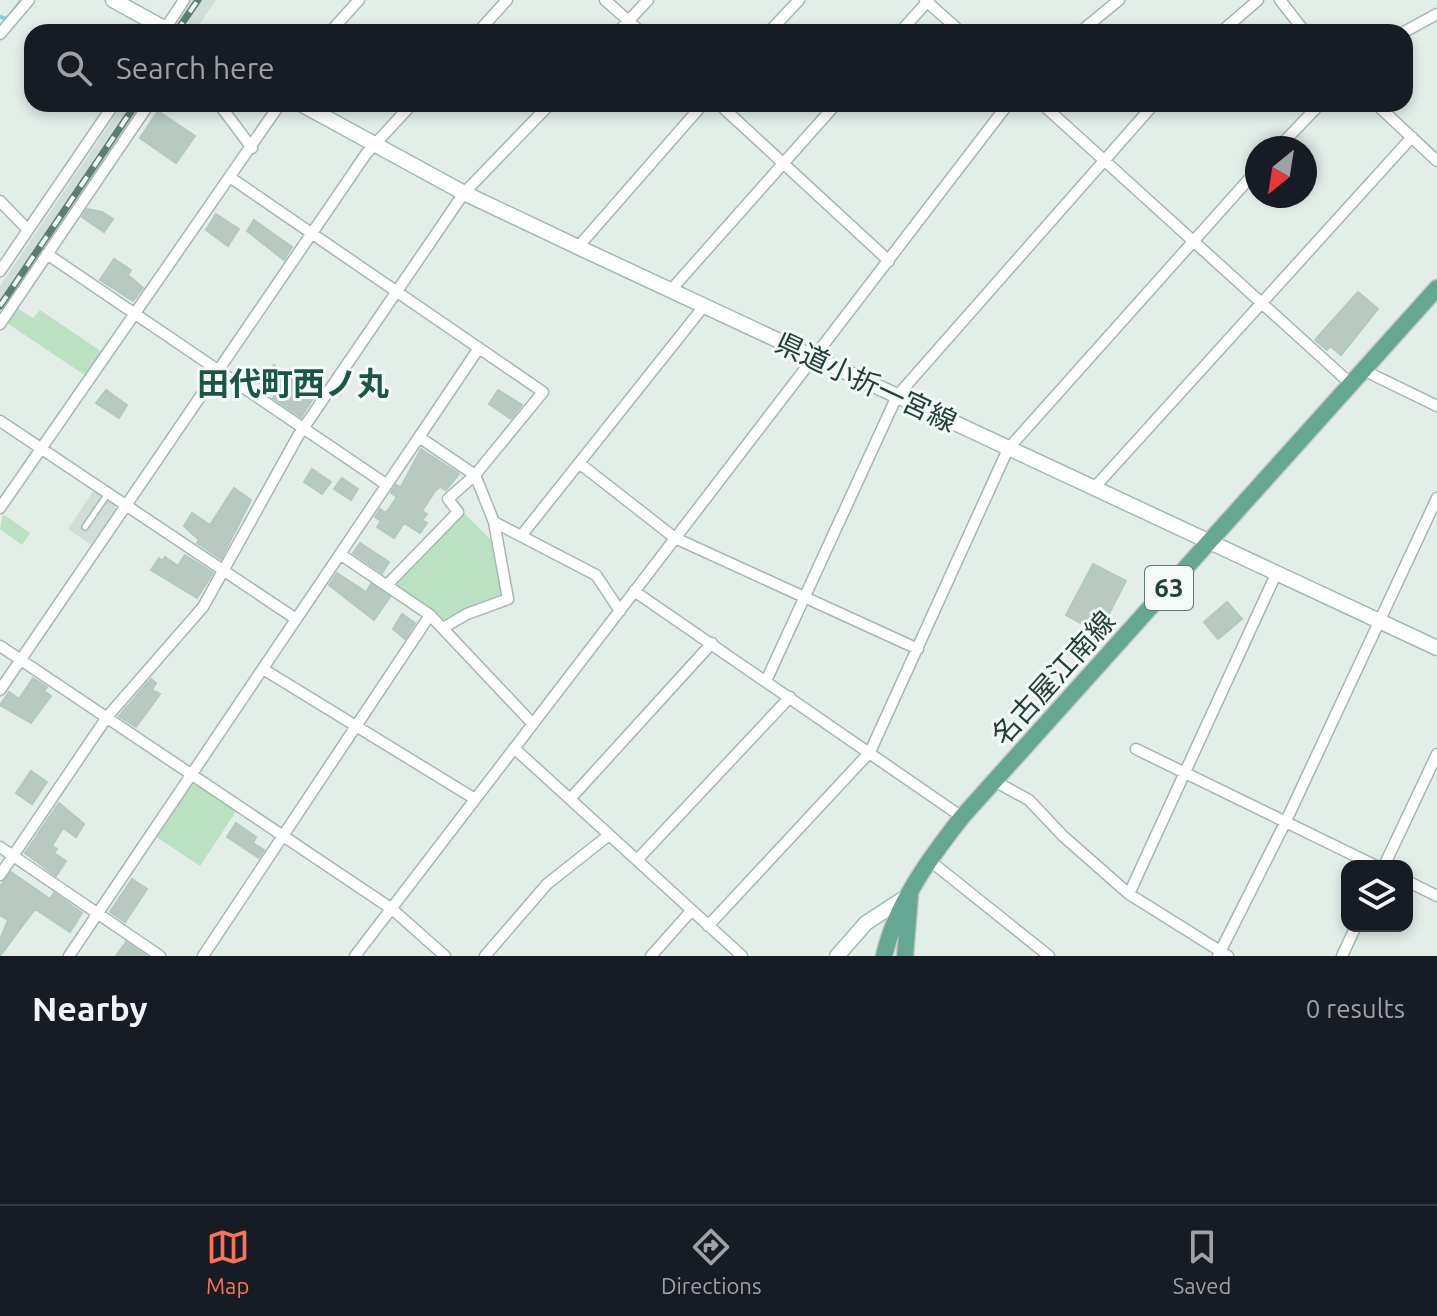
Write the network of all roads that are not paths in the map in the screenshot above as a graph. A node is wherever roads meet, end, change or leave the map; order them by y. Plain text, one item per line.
1 (29, 0) edge
2 (113, 0) edge
3 (184, 0) edge
4 (359, 0) edge
5 (507, 0) edge
6 (605, 0) edge
7 (648, 0) edge
8 (799, 0) edge
9 (1119, 0) edge
10 (1258, 0) edge
11 (1280, 0) edge
12 (927, 1) edge
13 (1437, 14) edge
14 (629, 21) junction
15 (154, 24) edge
16 (170, 24) edge
17 (337, 24) edge
18 (485, 24) edge
19 (626, 24) edge
20 (632, 24) edge
21 (776, 24) edge
22 (907, 24) edge
23 (952, 24) edge
24 (1090, 24) edge
25 (1230, 24) edge
26 (1299, 24) edge
27 (1413, 27) edge
28 (0, 34) edge
29 (109, 112) edge
30 (144, 112) edge
31 (225, 112) edge
32 (275, 112) edge
33 (315, 112) edge
34 (405, 112) edge
35 (542, 112) edge
36 (696, 112) edge
37 (728, 112) edge
38 (829, 112) edge
39 (1002, 112) edge
40 (1051, 112) edge
41 (1147, 112) edge
42 (1312, 112) edge
43 (1385, 112) edge
44 (1289, 136) edge
45 (1412, 137) junction
46 (375, 145) junction
47 (252, 148) junction
48 (1106, 160) junction
49 (784, 161) junction
50 (1437, 161) edge
51 (231, 178) junction
52 (1245, 184) edge
53 (464, 193) junction
54 (0, 201) edge
55 (28, 230) junction
56 (312, 233) junction
57 (1193, 242) junction
58 (578, 247) junction
59 (47, 254) junction
60 (889, 261) junction
61 (0, 271) edge
62 (1437, 288) edge
63 (397, 291) junction
64 (670, 291) junction
65 (1262, 303) junction
66 (704, 306) junction
67 (133, 312) junction
68 (0, 324) edge
69 (479, 348) junction
70 (813, 357) junction
71 (218, 370) junction
72 (1363, 370) junction
73 (1351, 384) junction
74 (897, 396) junction
75 (1437, 406) edge
76 (0, 421) edge
77 (304, 428) junction
78 (419, 437) junction
79 (40, 449) junction
80 (1008, 449) junction
81 (579, 463) junction
82 (475, 475) junction
83 (387, 485) junction
84 (1094, 488) junction
85 (108, 495) junction
86 (1437, 498) edge
87 (125, 507) junction
88 (0, 508) edge
89 (494, 522) junction
90 (85, 527) dead end
91 (521, 536) junction
92 (675, 538) junction
93 (1210, 541) junction
94 (340, 554) junction
95 (223, 571) junction
96 (1277, 572) junction
97 (387, 585) junction
98 (634, 591) junction
99 (805, 596) junction
100 (620, 611) junction
101 (430, 615) junction
102 (296, 619) junction
103 (1381, 621) junction
104 (443, 628) junction
105 (712, 643) junction
106 (0, 646) edge
107 (1437, 648) edge
108 (918, 649) junction
109 (21, 660) junction
110 (263, 669) junction
111 (766, 681) junction
112 (0, 690) edge
113 (790, 697) junction
114 (107, 717) junction
115 (532, 723) junction
116 (356, 726) junction
117 (514, 748) junction
118 (1136, 749) dead end
119 (870, 752) junction
120 (1437, 754) edge
121 (1186, 772) junction
122 (192, 774) junction
123 (996, 782) junction
124 (475, 799) junction
125 (570, 799) junction
126 (962, 817) junction
127 (1286, 821) junction
128 (283, 835) junction
129 (609, 835) junction
130 (0, 847) edge
131 (13, 856) junction
132 (637, 860) junction
133 (929, 860) junction
134 (1364, 860) edge
135 (1387, 860) edge
136 (0, 875) edge
137 (1413, 884) edge
138 (1129, 894) junction
139 (910, 895) junction
140 (1437, 896) edge
141 (392, 909) junction
142 (691, 911) junction
143 (98, 914) junction
144 (708, 926) junction
145 (1353, 932) edge
146 (1223, 954) edge
147 (69, 956) edge
148 (160, 956) edge
149 (203, 956) edge
150 (355, 956) edge
151 (445, 956) edge
152 (485, 956) edge
153 (651, 956) edge
154 (742, 956) edge
155 (837, 956) edge
156 (884, 956) edge
157 (905, 956) edge
158 (1049, 956) edge
159 (1342, 956) edge

1 - 28 street
2 - 15 main road
3 - 16 street
4 - 17 street
5 - 18 street
6 - 14 street
7 - 14 street
8 - 21 street
9 - 24 street
10 - 25 street
11 - 26 street
12 - 22 street
12 - 23 street
13 - 27 street
14 - 19 street
14 - 20 street
29 - 55 street
30 - 59 street
31 - 47 street
32 - 47 street
33 - 46 main road, 県道小折一宮線
34 - 46 street
35 - 53 street
36 - 58 street
37 - 49 street
38 - 49 street
39 - 60 street
40 - 48 street
41 - 48 street
42 - 44 street
43 - 45 street
45 - 50 street
45 - 65 street
46 - 53 main road, 県道小折一宮線
46 - 56 street
47 - 51 street
48 - 57 street
48 - 74 street
49 - 60 street
49 - 64 street
51 - 56 street
51 - 67 street
52 - 57 street
53 - 58 main road, 県道小折一宮線
53 - 63 street
54 - 55 street
55 - 61 street
56 - 63 street
56 - 71 street
57 - 65 street
57 - 80 street
58 - 64 main road, 県道小折一宮線
59 - 67 street
59 - 68 street
60 - 70 street
62 - 72 main road, 名古屋江南線 / 63
63 - 69 street
63 - 77 street
64 - 66 main road, 県道小折一宮線
65 - 73 street
65 - 84 street
66 - 70 main road, 県道小折一宮線
66 - 81 street
67 - 71 street
67 - 79 street
69 - 78 street
69 - 82 street
70 - 74 main road, 県道小折一宮線
70 - 92 street
71 - 77 street
71 - 87 street
72 - 73 main road, 名古屋江南線 / 63
72 - 75 street
73 - 93 main road, 名古屋江南線 / 63
74 - 80 main road, 県道小折一宮線
74 - 99 street
76 - 79 street
77 - 83 street
77 - 95 street
78 - 82 street
78 - 83 street
79 - 85 street
79 - 88 street
80 - 84 main road, 県道小折一宮線
80 - 108 street
81 - 91 street
81 - 92 street
82 - 89 street
82 - 97 street
83 - 94 street
84 - 93 main road, 県道小折一宮線
85 - 87 street
85 - 90 lane
86 - 103 street
87 - 95 street
87 - 109 street
89 - 91 street
89 - 104 street
91 - 100 street
92 - 98 street
92 - 99 street
93 - 96 main road, 県道小折一宮線
93 - 123 main road, 名古屋江南線 / 63
94 - 97 street
94 - 102 street
95 - 102 street
95 - 114 street
96 - 103 main road, 県道小折一宮線
96 - 121 street
97 - 101 street
98 - 100 street
98 - 105 street
99 - 108 street
99 - 111 street
100 - 115 street
101 - 104 street
101 - 116 street
102 - 110 street
103 - 107 main road, 県道小折一宮線
103 - 127 street
104 - 115 street
105 - 111 street
105 - 125 street
106 - 109 street
108 - 119 street
109 - 112 street
109 - 114 street
110 - 116 street
110 - 122 street
111 - 113 street
113 - 119 street
113 - 132 street
114 - 122 street
114 - 131 street
115 - 117 street
116 - 124 street
116 - 128 street
117 - 124 street
117 - 125 street
118 - 121 street
119 - 126 street
119 - 144 street
120 - 135 street
121 - 127 street
121 - 138 street
122 - 128 street
122 - 143 street
123 - 126 main road, 名古屋江南線 / 63
123 - 138 street
124 - 141 street
125 - 129 street
126 - 133 main road, 名古屋江南線 / 63
127 - 134 street
127 - 146 street
128 - 141 street
128 - 149 street
129 - 132 street
129 - 152 street
130 - 131 street
131 - 136 street
131 - 143 street
132 - 142 street
133 - 139 main road, 名古屋江南線 / 63
133 - 158 street
137 - 140 street
138 - 146 street
139 - 155 main road
139 - 156 main road, 名古屋江南線 / 63
139 - 157 main road, 名古屋江南線 / 63
141 - 150 street
141 - 151 street
142 - 144 street
142 - 153 street
143 - 147 street
143 - 148 street
144 - 154 street
145 - 159 street

